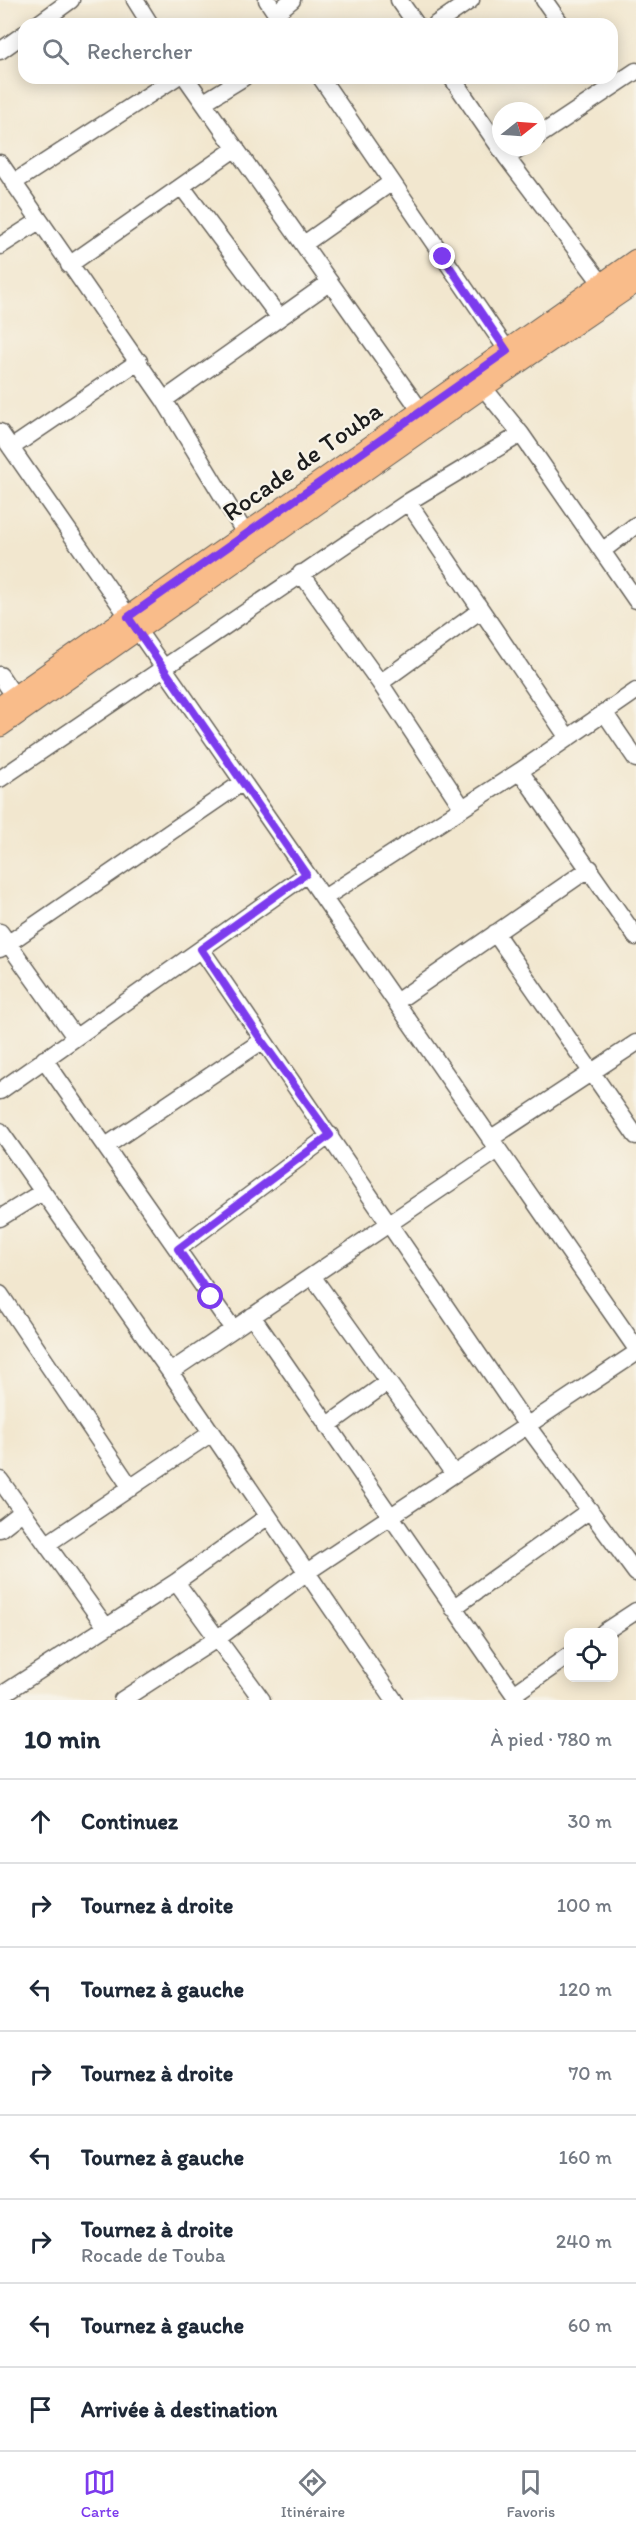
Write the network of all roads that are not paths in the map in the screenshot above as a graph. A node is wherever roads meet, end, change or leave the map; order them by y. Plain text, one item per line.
1 (71, 0) edge
2 (135, 0) edge
3 (292, 0) edge
4 (399, 0) edge
5 (471, 0) edge
6 (544, 0) edge
7 (275, 12) edge
8 (46, 18) edge
9 (146, 18) edge
10 (412, 18) edge
11 (445, 18) edge
12 (557, 18) edge
13 (18, 38) edge
14 (0, 51) edge
15 (636, 71) edge
16 (618, 77) edge
17 (166, 84) edge
18 (190, 84) edge
19 (233, 84) edge
20 (325, 84) edge
21 (456, 84) edge
22 (601, 84) edge
23 (204, 102) junction
24 (546, 130) edge
25 (236, 148) junction
26 (510, 156) edge
27 (507, 158) junction
28 (0, 163) edge
29 (392, 182) junction
30 (13, 183) junction
31 (182, 187) junction
32 (39, 221) junction
33 (304, 244) junction
34 (0, 246) edge
35 (636, 260) edge
36 (69, 265) junction
37 (330, 282) junction
38 (636, 282) edge
39 (602, 284) junction
40 (279, 317) junction
41 (512, 357) junction
42 (139, 361) junction
43 (483, 387) junction
44 (164, 400) junction
45 (420, 410) junction
46 (0, 432) edge
47 (521, 434) junction
48 (11, 448) junction
49 (408, 502) junction
50 (636, 525) edge
51 (250, 541) junction
52 (602, 551) junction
53 (302, 573) junction
54 (636, 600) edge
55 (481, 610) junction
56 (132, 623) junction
57 (163, 667) junction
58 (0, 675) edge
59 (380, 683) junction
60 (636, 691) edge
61 (8, 702) edge
62 (604, 712) junction
63 (0, 726) edge
64 (568, 738) junction
65 (636, 759) edge
66 (520, 771) junction
67 (0, 779) edge
68 (243, 782) junction
69 (462, 807) junction
70 (590, 868) junction
71 (306, 874) junction
72 (324, 898) junction
73 (495, 933) junction
74 (636, 937) edge
75 (3, 941) edge
76 (201, 949) junction
77 (396, 1002) junction
78 (75, 1037) junction
79 (262, 1041) junction
80 (636, 1043) edge
81 (44, 1059) junction
82 (593, 1072) junction
83 (0, 1091) edge
84 (0, 1131) edge
85 (330, 1135) junction
86 (636, 1136) edge
87 (494, 1144) junction
88 (106, 1146) junction
89 (42, 1192) junction
90 (0, 1218) edge
91 (390, 1223) junction
92 (178, 1249) junction
93 (312, 1276) junction
94 (0, 1294) edge
95 (252, 1316) junction
96 (233, 1329) junction
97 (636, 1348) edge
98 (636, 1353) edge
99 (170, 1372) junction
100 (388, 1382) junction
101 (327, 1426) junction
102 (528, 1427) junction
103 (210, 1434) junction
104 (454, 1474) junction
105 (0, 1480) edge
106 (131, 1488) junction
107 (590, 1510) junction
108 (22, 1512) junction
109 (267, 1517) junction
110 (389, 1517) junction
111 (0, 1529) edge
112 (47, 1544) junction
113 (307, 1572) junction
114 (636, 1573) edge
115 (176, 1582) junction
116 (453, 1608) junction
117 (636, 1611) edge
118 (106, 1628) junction
119 (610, 1628) edge
120 (218, 1638) junction
121 (564, 1659) edge
122 (0, 1696) edge
123 (516, 1697) edge
124 (122, 1700) edge
125 (262, 1700) edge
126 (394, 1700) edge

1 - 8 street
2 - 9 street
3 - 7 street
4 - 10 street
5 - 11 street
6 - 12 street
13 - 14 street
15 - 16 street
17 - 30 street
18 - 23 street
19 - 23 street
20 - 29 street
21 - 27 street
22 - 24 street
23 - 25 street
25 - 31 street
25 - 33 street
26 - 27 street
27 - 39 street
28 - 30 street
29 - 33 street
29 - 41 street
30 - 32 street
31 - 36 street
31 - 40 street
32 - 34 street
32 - 36 street
33 - 37 street
35 - 39 main road, Rocade de Touba
36 - 42 street
37 - 40 street
37 - 45 street
38 - 41 main road, Rocade de Touba
39 - 41 main road, Rocade de Touba
40 - 44 street
41 - 43 main road, Rocade de Touba
41 - 45 main road, Rocade de Touba
42 - 44 street
42 - 48 street
43 - 47 street
43 - 51 main road, Rocade de Touba
44 - 51 street
45 - 51 main road, Rocade de Touba
46 - 48 street
47 - 49 street
47 - 52 street
48 - 56 street
49 - 53 street
49 - 55 street
50 - 52 street
51 - 56 main road, Rocade de Touba
52 - 54 street
53 - 57 street
53 - 59 street
55 - 59 street
55 - 64 street
56 - 57 street
56 - 61 main road, Rocade de Touba
56 - 63 main road, Rocade de Touba
57 - 67 street
57 - 68 street
58 - 61 street
59 - 69 street
60 - 62 street
62 - 64 street
62 - 65 street
64 - 66 street
66 - 69 street
66 - 70 street
68 - 71 street
68 - 75 street
69 - 72 street
70 - 73 street
70 - 74 street
71 - 72 street
71 - 76 street
72 - 77 street
73 - 77 street
73 - 82 street
75 - 78 street
76 - 78 street
76 - 79 street
77 - 87 street
78 - 81 street
79 - 85 street
79 - 88 street
80 - 82 street
81 - 83 street
81 - 88 street
82 - 86 street
82 - 87 street
84 - 89 street
85 - 91 street
85 - 92 street
87 - 91 street
87 - 97 street
88 - 92 street
89 - 90 street
89 - 99 street
91 - 93 street
91 - 102 street
92 - 96 street
93 - 95 street
93 - 100 street
94 - 106 street
95 - 96 street
95 - 101 street
96 - 99 street
98 - 102 street
99 - 103 street
100 - 101 street
100 - 104 street
101 - 110 street
102 - 104 street
102 - 107 street
103 - 106 street
103 - 109 street
104 - 110 street
105 - 108 street
106 - 112 street
107 - 114 street
107 - 116 street
108 - 111 street
108 - 112 street
109 - 113 street
109 - 115 street
110 - 113 street
110 - 116 street
112 - 118 street
113 - 120 street
113 - 126 street
115 - 118 street
115 - 120 street
116 - 123 street
117 - 119 street
118 - 122 street
120 - 124 street
120 - 125 street
121 - 123 street

